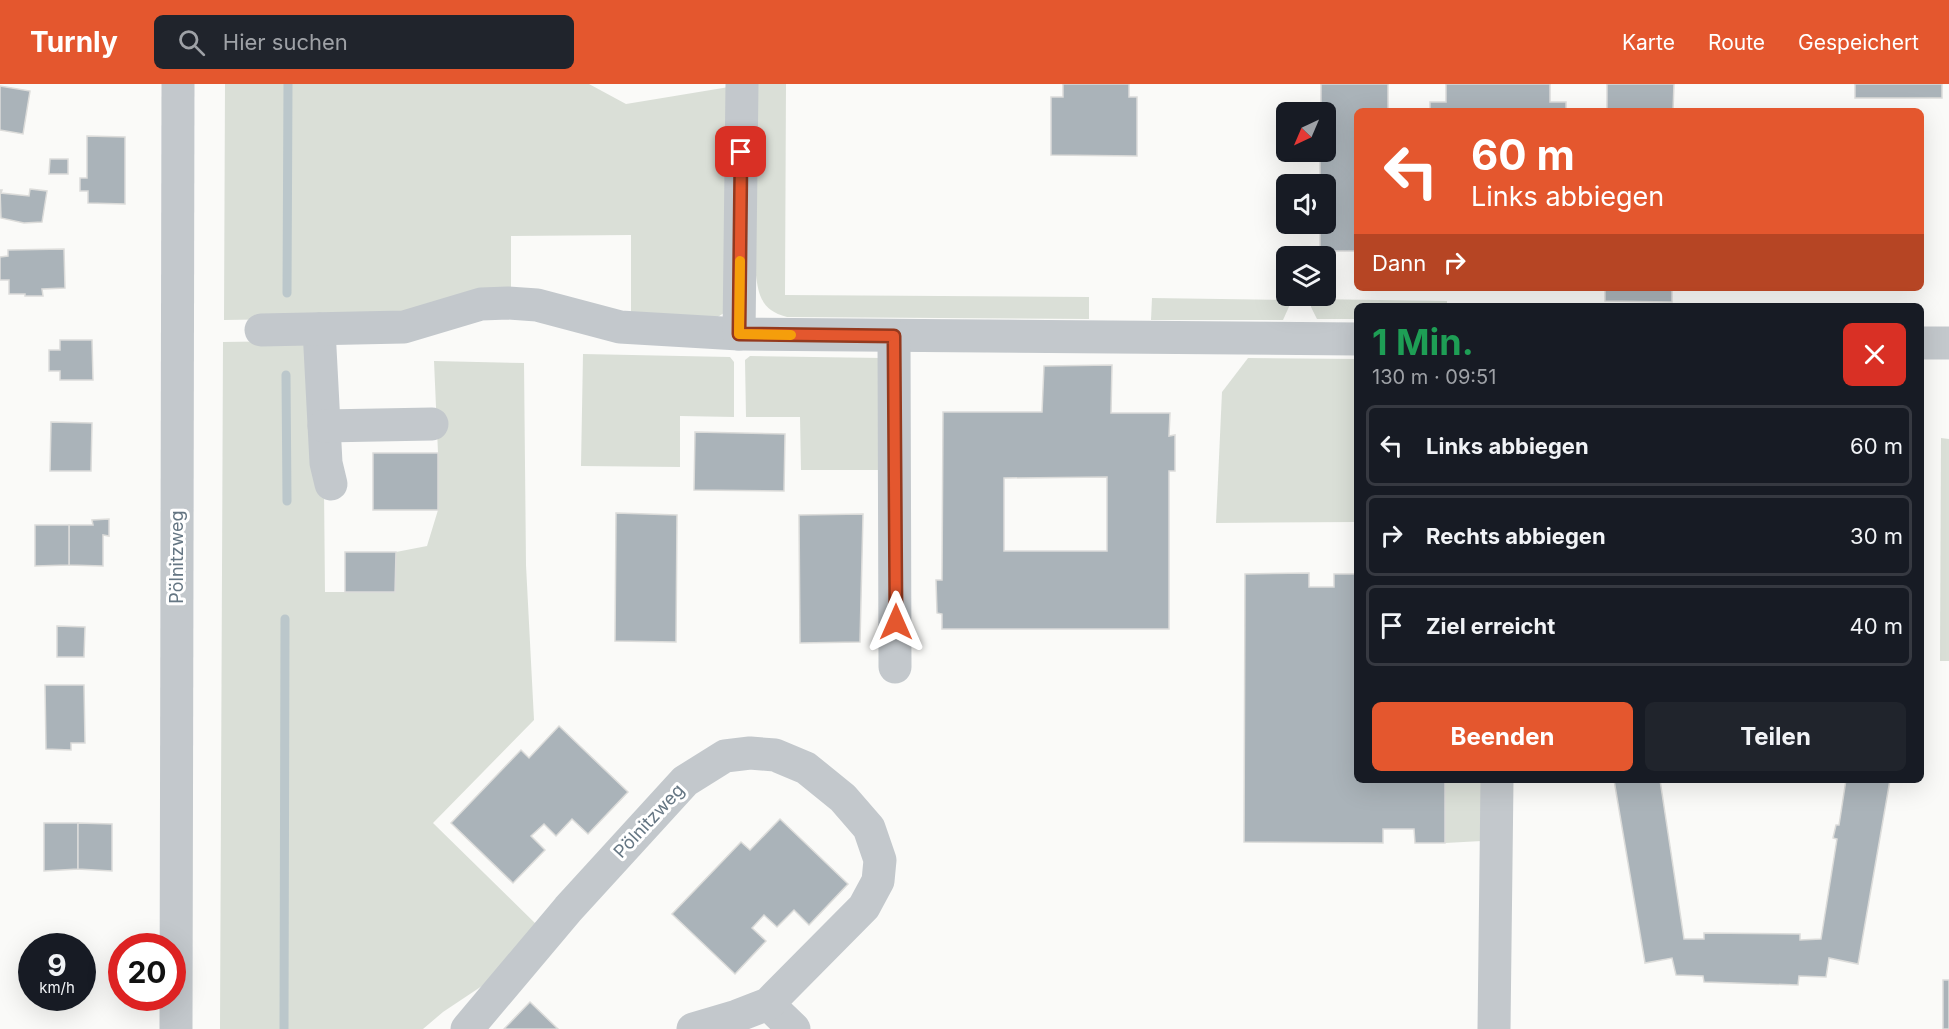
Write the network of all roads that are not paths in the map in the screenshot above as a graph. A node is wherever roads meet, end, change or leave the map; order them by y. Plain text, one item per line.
1 (178, 84) edge
2 (742, 84) edge
3 (319, 329) junction
4 (261, 330) dead end
5 (739, 334) junction
6 (894, 336) junction
7 (1354, 339) edge
8 (1924, 343) edge
9 (1949, 344) edge
10 (432, 423) dead end
11 (324, 426) junction
12 (331, 484) dead end
13 (894, 667) dead end
14 (1497, 783) edge
15 (768, 1004) junction
16 (176, 1029) edge
17 (467, 1029) edge
18 (693, 1029) edge
19 (794, 1029) edge
20 (1494, 1029) edge

1 - 16 street, Pölnitzweg
2 - 5 street
3 - 4 street
3 - 5 street
3 - 11 street
5 - 6 street
6 - 7 street
6 - 13 street
8 - 9 street
10 - 11 street
11 - 12 street
14 - 20 street
15 - 17 street, Pölnitzweg
15 - 18 street, Pölnitzweg
15 - 19 street

